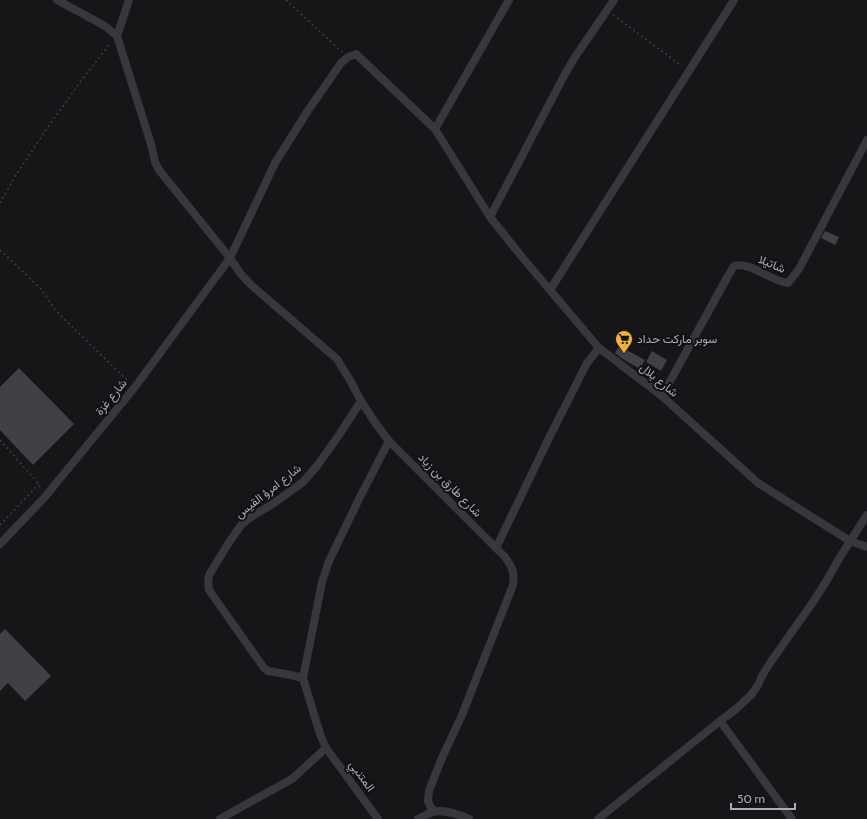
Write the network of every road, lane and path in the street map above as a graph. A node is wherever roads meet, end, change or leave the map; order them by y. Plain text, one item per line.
1 (57, 0) edge
2 (129, 0) edge
3 (286, 0) edge
4 (510, 0) edge
5 (614, 0) edge
6 (734, 0) edge
7 (607, 10) junction
8 (117, 36) junction
9 (348, 57) junction
10 (689, 72) junction
11 (435, 129) junction
12 (867, 140) edge
13 (0, 203) edge
14 (490, 217) junction
15 (0, 250) edge
16 (230, 258) junction
17 (550, 290) junction
18 (598, 348) junction
19 (135, 387) junction
20 (662, 396) junction
21 (361, 401) junction
22 (0, 440) edge
23 (389, 441) junction
24 (38, 483) junction
25 (44, 498) junction
26 (867, 515) edge
27 (0, 525) edge
28 (850, 540) junction
29 (0, 544) edge
30 (867, 547) edge
31 (496, 548) junction
32 (303, 678) junction
33 (720, 720) junction
34 (326, 748) junction
35 (434, 811) junction
36 (220, 819) edge
37 (378, 819) edge
38 (418, 819) edge
39 (469, 819) edge
40 (598, 819) edge
41 (792, 819) edge

1 - 8 street
2 - 8 street
3 - 9 path
4 - 11 street
5 - 7 street
6 - 10 street
7 - 10 path
7 - 14 street
8 - 13 path
8 - 16 street, شارع طارق بن زياد
9 - 11 street, شارع بلال
9 - 16 street, شارع غزة
10 - 17 street
11 - 14 street, شارع بلال
12 - 20 street, شاتيلا
14 - 17 street, شارع بلال
15 - 19 path
16 - 19 street, شارع غزة
16 - 21 street, شارع طارق بن زياد
17 - 18 street, شارع بلال
18 - 20 street, شارع بلال
18 - 31 street
19 - 25 street, شارع غزة
20 - 28 street, شارع بلال
21 - 23 street, شارع طارق بن زياد
21 - 32 street, شارع امرؤ القيس
22 - 24 path
23 - 31 street, شارع طارق بن زياد
23 - 32 street
24 - 25 path
24 - 27 path
25 - 29 street, شارع غزة
26 - 28 street
28 - 30 street, شارع بلال
28 - 33 street
31 - 35 street, شارع طارق بن زياد
32 - 34 street
33 - 40 street
33 - 41 street
34 - 36 street
34 - 37 street, المتنبي
35 - 38 street
35 - 39 street

